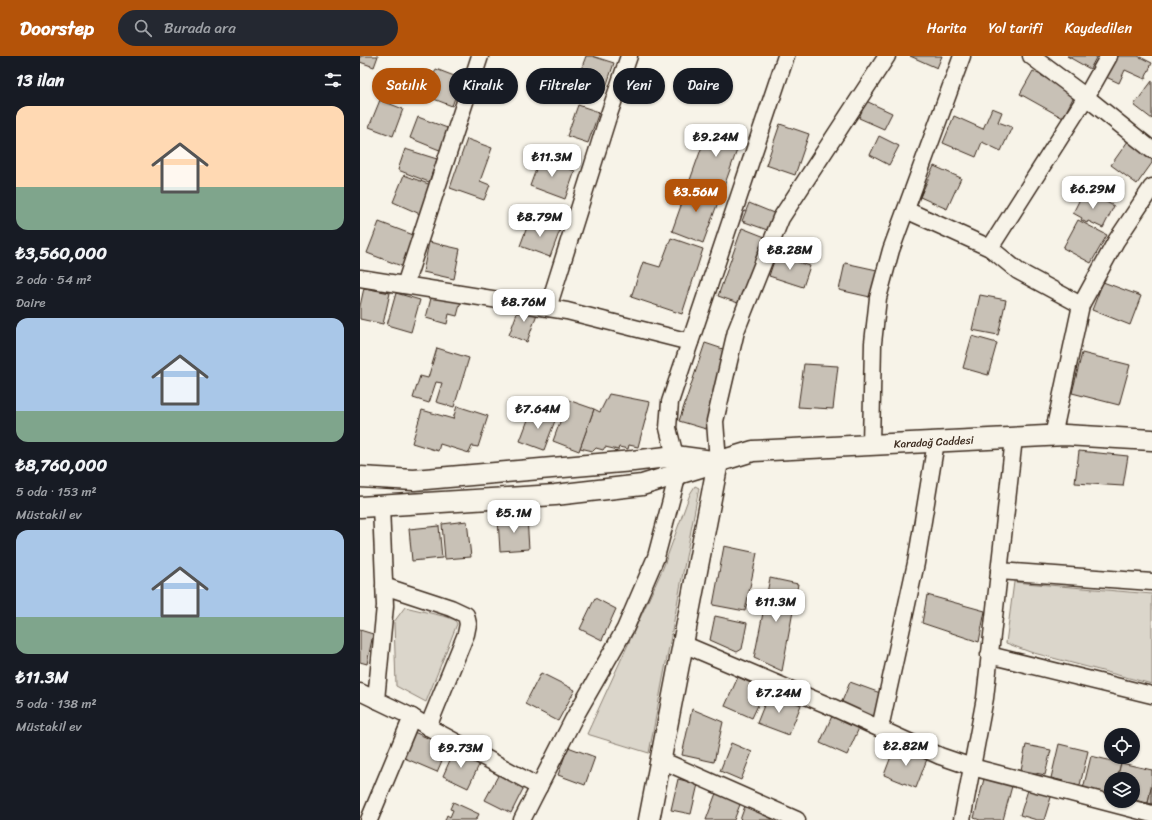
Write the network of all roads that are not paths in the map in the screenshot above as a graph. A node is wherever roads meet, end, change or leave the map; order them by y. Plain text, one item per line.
1 (480, 56) edge
2 (628, 56) edge
3 (786, 56) edge
4 (887, 56) edge
5 (962, 56) edge
6 (1031, 56) edge
7 (1109, 56) edge
8 (1086, 97) junction
9 (1152, 150) edge
10 (1152, 187) edge
11 (906, 210) junction
12 (990, 248) junction
13 (360, 278) edge
14 (405, 285) junction
15 (1082, 305) junction
16 (548, 308) junction
17 (690, 342) junction
18 (1053, 436) junction
19 (1014, 438) junction
20 (1152, 440) edge
21 (936, 442) junction
22 (871, 445) junction
23 (718, 462) junction
24 (677, 465) junction
25 (360, 477) edge
26 (381, 506) junction
27 (360, 507) edge
28 (999, 571) junction
29 (1152, 582) edge
30 (384, 586) junction
31 (683, 644) junction
32 (989, 655) junction
33 (360, 692) edge
34 (1152, 695) edge
35 (376, 700) junction
36 (412, 717) junction
37 (428, 727) junction
38 (880, 728) junction
39 (661, 760) junction
40 (972, 767) junction
41 (539, 786) junction
42 (1152, 814) edge
43 (369, 820) edge
44 (522, 820) edge
45 (649, 820) edge
46 (797, 820) edge
47 (962, 820) edge

1 - 14 street
2 - 16 street
3 - 17 street
4 - 23 street
5 - 11 street
6 - 8 street
7 - 8 street
8 - 9 street
8 - 12 street
10 - 15 street
11 - 12 street
11 - 22 street
12 - 15 street
13 - 14 street
14 - 16 street
15 - 18 street
16 - 17 street
17 - 24 street
18 - 19 street, Karadağ Caddesi
18 - 20 street, Karadağ Caddesi
19 - 21 street, Karadağ Caddesi
19 - 28 street
21 - 22 street, Karadağ Caddesi
21 - 38 street
22 - 23 street, Karadağ Caddesi
23 - 24 street, Karadağ Caddesi
23 - 31 street
24 - 25 street
24 - 26 street
24 - 41 street
26 - 27 street
26 - 30 street
28 - 29 street
28 - 32 street
30 - 35 street
30 - 37 street
31 - 38 street
31 - 39 street
32 - 34 street
32 - 40 street
33 - 35 street
35 - 36 street
36 - 37 street
36 - 43 street
37 - 41 street
38 - 40 street
39 - 45 street
39 - 46 street
40 - 42 street
40 - 47 street
41 - 44 street

